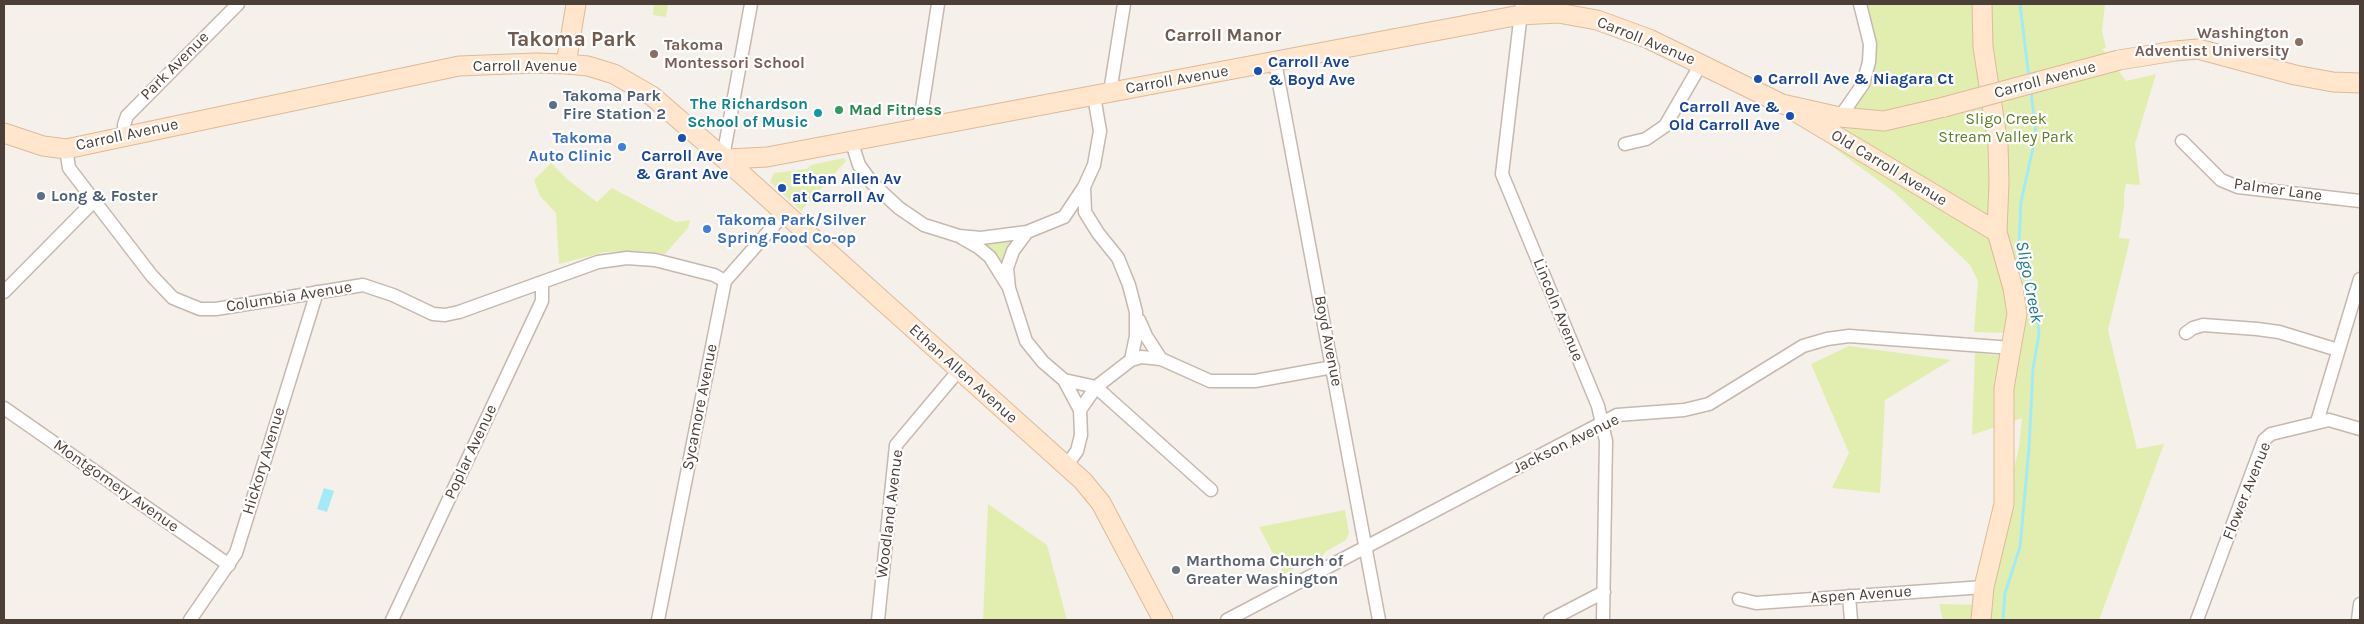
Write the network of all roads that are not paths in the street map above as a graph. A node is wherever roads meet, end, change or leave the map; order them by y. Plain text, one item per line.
1 (238, 4) edge
2 (576, 4) edge
3 (751, 4) edge
4 (938, 4) edge
5 (1124, 4) edge
6 (1860, 4) edge
7 (1982, 4) edge
8 (1521, 9) edge
9 (1275, 62) junction
10 (566, 64) junction
11 (1701, 64) junction
12 (2360, 84) edge
13 (1102, 94) junction
14 (1782, 104) junction
15 (1840, 117) junction
16 (919, 128) junction
17 (4, 133) edge
18 (125, 135) junction
19 (851, 140) junction
20 (2182, 141) dead end
21 (1625, 144) dead end
22 (66, 148) junction
23 (723, 158) junction
24 (1084, 187) junction
25 (95, 200) junction
26 (2360, 201) edge
27 (784, 214) junction
28 (1064, 217) junction
29 (1027, 232) junction
30 (1997, 232) junction
31 (1098, 233) junction
32 (959, 236) junction
33 (2360, 279) edge
34 (725, 281) junction
35 (542, 283) junction
36 (1009, 288) junction
37 (4, 292) edge
38 (317, 292) junction
39 (1136, 312) junction
40 (2186, 333) dead end
41 (2012, 348) junction
42 (2338, 350) junction
43 (1161, 359) junction
44 (1131, 360) junction
45 (1332, 367) junction
46 (959, 370) junction
47 (1064, 380) junction
48 (1099, 385) junction
49 (4, 408) edge
50 (1080, 410) junction
51 (2317, 422) junction
52 (1601, 423) junction
53 (2360, 429) edge
54 (1066, 466) junction
55 (1211, 490) dead end
56 (1365, 547) junction
57 (229, 565) junction
58 (1984, 587) junction
59 (1604, 592) junction
60 (1849, 596) junction
61 (1739, 599) dead end
62 (2360, 604) edge
63 (190, 620) edge
64 (392, 620) edge
65 (658, 620) edge
66 (878, 620) edge
67 (1163, 620) edge
68 (1227, 620) edge
69 (1379, 620) edge
70 (1550, 620) edge
71 (1603, 620) edge
72 (1851, 620) edge
73 (1981, 620) edge
74 (2197, 620) edge
75 (2358, 620) edge

1 - 18 street, Park Avenue
2 - 10 main road
3 - 23 street
4 - 16 street
5 - 13 street
6 - 15 street
7 - 30 main road
8 - 9 main road, Carroll Avenue
8 - 11 main road, Carroll Avenue
8 - 52 street, Lincoln Avenue
9 - 13 main road, Carroll Avenue
9 - 45 street, Boyd Avenue
10 - 18 main road, Carroll Avenue
10 - 23 main road, Carroll Avenue
11 - 14 main road, Carroll Avenue
11 - 21 street
12 - 15 main road, Carroll Avenue, bridge
13 - 16 main road, Carroll Avenue
13 - 24 street
14 - 15 main road, Carroll Avenue
14 - 30 main road, Old Carroll Avenue
16 - 19 main road, Carroll Avenue
17 - 22 main road, Carroll Avenue
18 - 22 main road, Carroll Avenue
19 - 23 main road, Carroll Avenue
19 - 32 street
20 - 26 street, Palmer Lane
22 - 25 street, Columbia Avenue
23 - 27 main road, Ethan Allen Avenue
24 - 28 street
24 - 31 street
25 - 37 street
25 - 38 street, Columbia Avenue
27 - 34 street
27 - 46 main road, Ethan Allen Avenue
28 - 29 street
28 - 31 street
29 - 32 street
29 - 36 street
30 - 41 main road
31 - 39 street
32 - 36 street
33 - 42 street
34 - 35 street, Columbia Avenue
34 - 65 street, Sycamore Avenue
35 - 38 street, Columbia Avenue
35 - 64 street, Poplar Avenue
36 - 47 street
38 - 57 street, Hickory Avenue
39 - 43 street
39 - 44 street
40 - 42 street
41 - 52 street, Jackson Avenue
41 - 58 main road
42 - 51 street
43 - 44 street
43 - 45 street
44 - 48 street
45 - 56 street, Boyd Avenue
46 - 54 main road, Ethan Allen Avenue
46 - 66 street, Woodland Avenue
47 - 48 street
47 - 50 street
48 - 50 street
48 - 55 street
49 - 57 street, Montgomery Avenue
50 - 54 street
51 - 53 street
51 - 74 street, Flower Avenue
52 - 56 street, Jackson Avenue
52 - 59 street, Lincoln Avenue
54 - 67 main road, Ethan Allen Avenue
56 - 68 street, Jackson Avenue
56 - 69 street, Boyd Avenue
57 - 63 street, Hickory Avenue
58 - 60 street, Aspen Avenue
58 - 73 main road
59 - 70 street
59 - 71 street, Lincoln Avenue
60 - 61 street, Aspen Avenue
60 - 72 street
62 - 75 street

